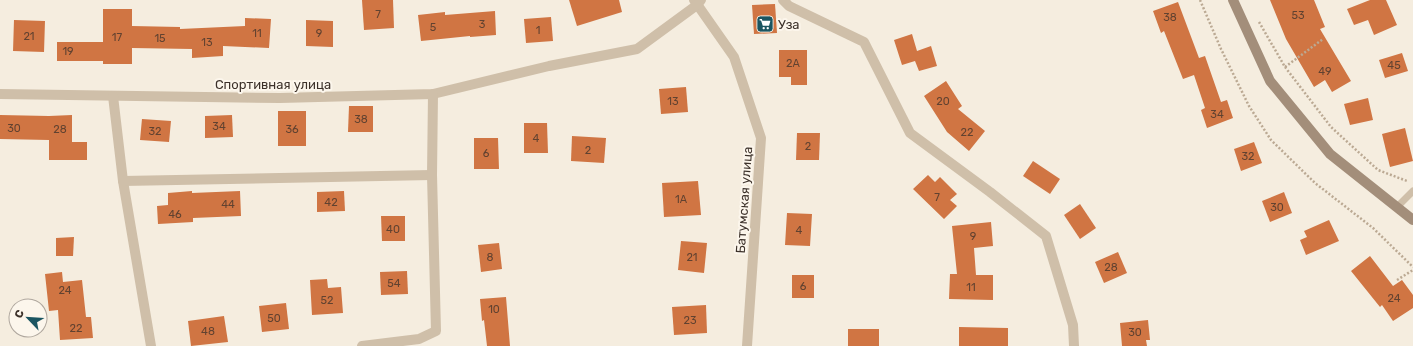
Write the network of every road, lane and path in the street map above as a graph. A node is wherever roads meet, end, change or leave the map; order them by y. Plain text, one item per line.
1 (783, 0) edge
2 (1200, 0) edge
3 (1233, 0) edge
4 (697, 2) edge
5 (1258, 21) dead end
6 (1323, 39) dead end
7 (1285, 67) junction
8 (0, 94) edge
9 (432, 94) junction
10 (113, 96) junction
11 (432, 175) junction
12 (123, 181) junction
13 (1413, 184) edge
14 (1413, 191) edge
15 (1397, 207) junction
16 (1413, 220) edge
17 (1413, 267) edge
18 (1413, 270) edge
19 (1396, 280) dead end
20 (151, 346) edge
21 (362, 346) edge
22 (747, 346) edge
23 (1074, 346) edge

1 - 23 street
2 - 17 path
3 - 15 street
4 - 9 street, Спортивная улица
4 - 22 street, Батумская улица
5 - 7 path
6 - 7 path
7 - 13 path
8 - 10 street, Спортивная улица
9 - 10 street, Спортивная улица
9 - 11 street
10 - 12 street
11 - 12 street
11 - 21 street
12 - 20 street
14 - 15 lane
15 - 16 street
18 - 19 path

